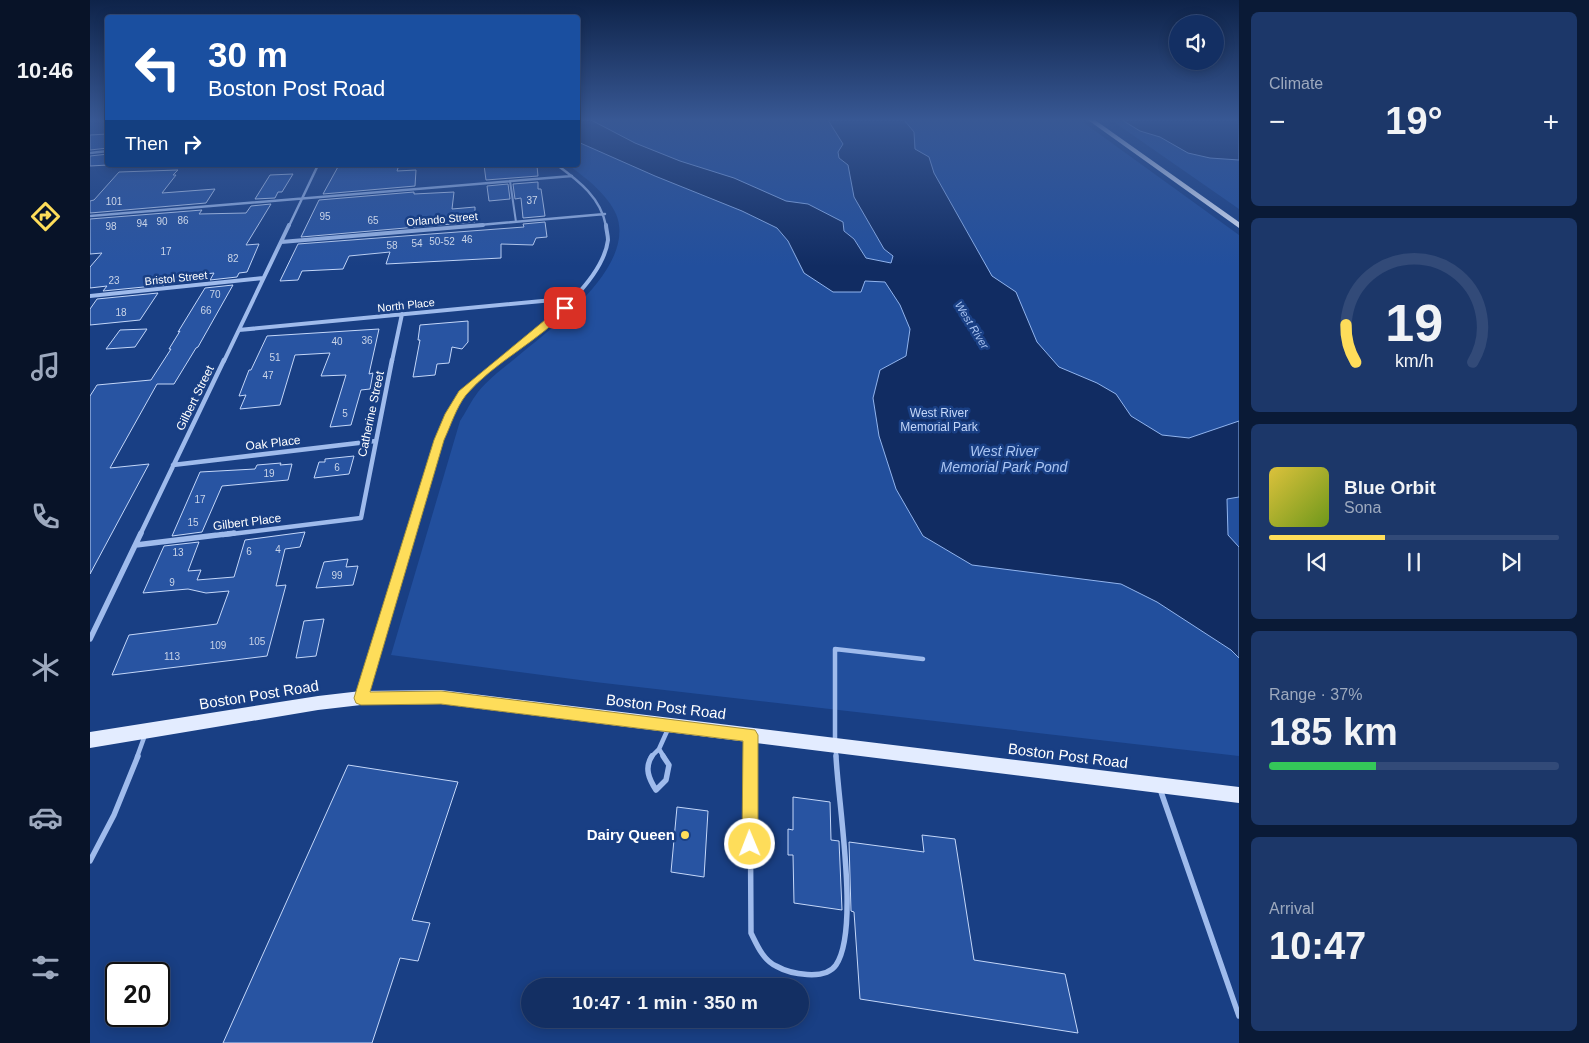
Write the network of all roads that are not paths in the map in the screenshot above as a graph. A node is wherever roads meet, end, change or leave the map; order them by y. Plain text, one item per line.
1 (316, 169) edge
2 (562, 169) edge
3 (1159, 169) edge
4 (572, 176) junction
5 (510, 181) junction
6 (302, 198) junction
7 (605, 214) junction
8 (90, 216) edge
9 (516, 222) junction
10 (1239, 226) edge
11 (282, 242) junction
12 (263, 278) junction
13 (90, 296) edge
14 (574, 298) junction
15 (402, 314) junction
16 (239, 330) junction
17 (375, 441) junction
18 (173, 465) junction
19 (360, 518) joint
20 (136, 545) junction
21 (90, 639) edge
22 (923, 659) dead end
23 (361, 698) junction
24 (670, 725) junction
25 (147, 731) junction
26 (750, 735) junction
27 (90, 740) edge
28 (836, 746) junction
29 (659, 749) junction
30 (1158, 785) junction
31 (1239, 795) edge
32 (90, 861) edge
33 (1228, 985) joint
34 (1239, 1016) edge

1 - 6 street, Gilbert Street
2 - 4 street
3 - 10 main road
4 - 5 street
4 - 7 street
5 - 6 street
5 - 9 lane
6 - 8 street
6 - 11 street, Gilbert Street
7 - 9 street, Orlando Street
7 - 14 street
9 - 11 street, Orlando Street
11 - 12 street, Gilbert Street
12 - 13 street, Bristol Street
12 - 16 street, Gilbert Street
14 - 15 street, North Place
14 - 23 street
15 - 16 street, North Place
15 - 17 street, Catherine Street
16 - 18 street, Gilbert Street
17 - 18 street, Oak Place
17 - 19 street, Catherine Street
18 - 20 street, Gilbert Street
19 - 20 street, Gilbert Place
20 - 21 street, Gilbert Street
22 - 28 lane
23 - 24 main road, Boston Post Road
23 - 25 main road, Boston Post Road
24 - 26 main road, Boston Post Road
24 - 29 lane
25 - 27 main road, Boston Post Road
25 - 32 lane
26 - 28 main road, Boston Post Road
26 - 28 lane
28 - 30 main road, Boston Post Road
29 - 29 lane
30 - 31 main road, Boston Post Road
30 - 33 lane
33 - 34 lane

